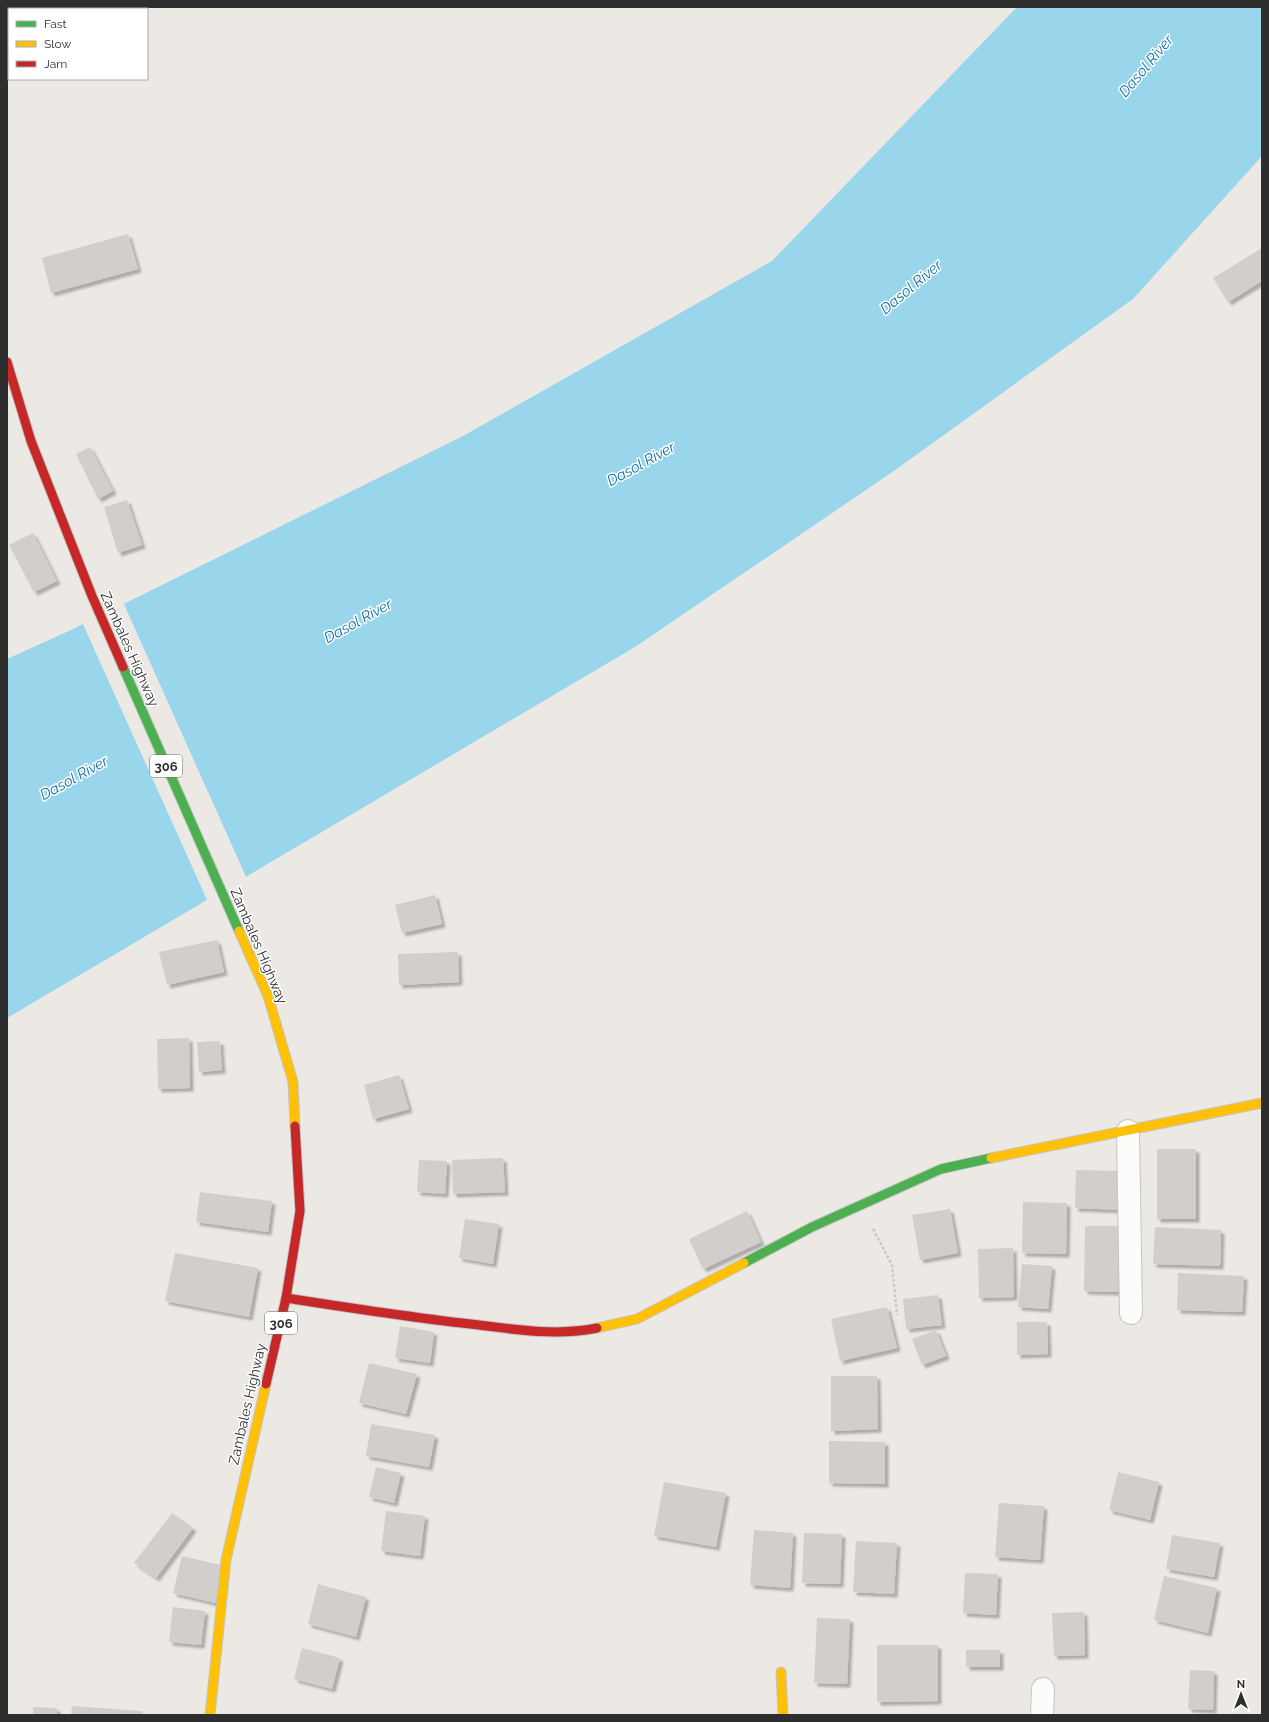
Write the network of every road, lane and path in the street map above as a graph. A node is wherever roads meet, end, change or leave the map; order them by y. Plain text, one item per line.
1 (7, 362) edge
2 (1262, 1103) edge
3 (1128, 1131) junction
4 (860, 1207) junction
5 (286, 1298) junction
6 (1131, 1313) dead end
7 (897, 1315) dead end
8 (781, 1672) dead end
9 (1043, 1689) dead end
10 (210, 1715) edge
11 (783, 1715) edge
12 (1042, 1715) edge

1 - 5 main road, Zambales Highway / 306
2 - 3 main road
3 - 4 main road
3 - 6 street
4 - 5 main road
4 - 7 path
5 - 10 main road, Zambales Highway / 306
8 - 11 main road
9 - 12 street

